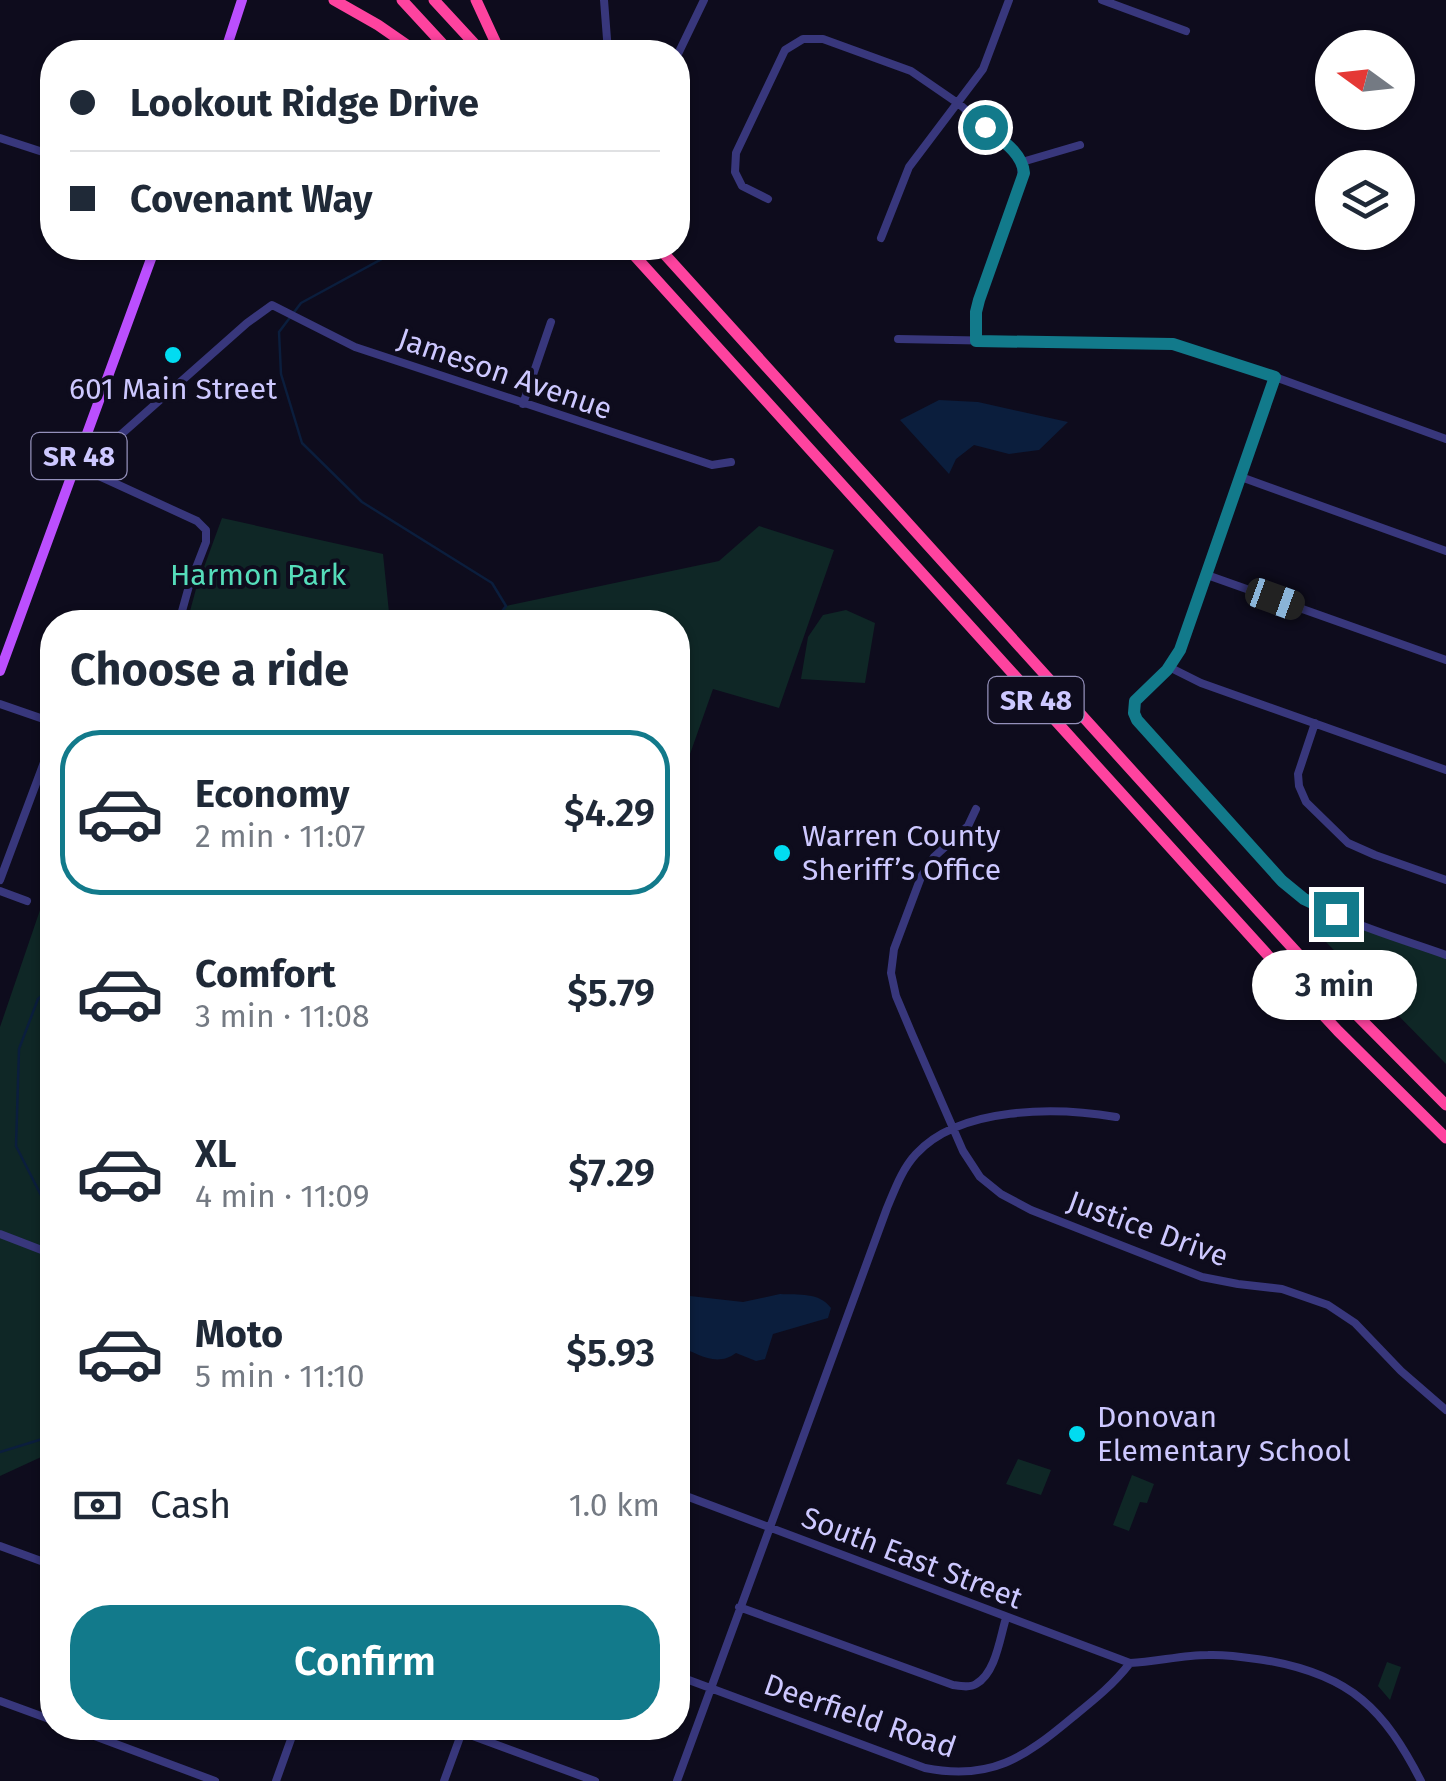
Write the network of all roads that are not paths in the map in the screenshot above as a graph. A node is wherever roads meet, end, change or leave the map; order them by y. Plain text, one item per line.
1 (242, 0) edge
2 (334, 0) edge
3 (402, 0) edge
4 (434, 0) edge
5 (476, 0) edge
6 (604, 0) edge
7 (704, 0) edge
8 (1009, 0) edge
9 (1102, 0) edge
10 (1138, 0) edge
11 (1134, 12) junction
12 (1186, 31) dead end
13 (229, 40) edge
14 (400, 40) edge
15 (439, 40) edge
16 (471, 40) edge
17 (494, 40) edge
18 (607, 40) edge
19 (685, 40) edge
20 (958, 104) junction
21 (0, 138) edge
22 (1080, 144) dead end
23 (40, 151) edge
24 (1022, 162) junction
25 (768, 199) dead end
26 (882, 238) dead end
27 (152, 260) edge
28 (637, 260) edge
29 (670, 260) edge
30 (551, 322) dead end
31 (898, 339) dead end
32 (976, 341) junction
33 (1275, 377) junction
34 (523, 404) junction
35 (1446, 439) edge
36 (731, 462) dead end
37 (75, 465) junction
38 (95, 472) junction
39 (1242, 477) junction
40 (1446, 551) edge
41 (1206, 574) junction
42 (182, 610) edge
43 (1446, 660) edge
44 (1169, 667) junction
45 (0, 671) edge
46 (0, 704) edge
47 (40, 718) edge
48 (1314, 723) junction
49 (1446, 770) edge
50 (40, 773) edge
51 (976, 809) dead end
52 (0, 880) edge
53 (1446, 880) edge
54 (0, 891) edge
55 (27, 901) dead end
56 (1446, 955) edge
57 (1446, 1105) edge
58 (1116, 1117) dead end
59 (953, 1128) junction
60 (1446, 1138) edge
61 (0, 1234) edge
62 (40, 1249) edge
63 (1446, 1410) edge
64 (690, 1498) edge
65 (769, 1528) junction
66 (0, 1546) edge
67 (40, 1561) edge
68 (740, 1607) junction
69 (1006, 1618) junction
70 (1130, 1663) junction
71 (690, 1680) edge
72 (710, 1688) junction
73 (0, 1701) edge
74 (40, 1716) edge
75 (105, 1740) edge
76 (291, 1740) edge
77 (459, 1740) edge
78 (489, 1740) edge
79 (215, 1781) edge
80 (276, 1781) edge
81 (444, 1781) edge
82 (594, 1781) edge
83 (677, 1781) edge
84 (1421, 1781) edge

1 - 13 main road
2 - 14 highway
3 - 15 highway
4 - 16 highway
5 - 17 highway
6 - 18 street
7 - 19 street
8 - 20 street
9 - 11 street
10 - 11 street
11 - 12 street
20 - 24 street
20 - 25 street
20 - 26 street
21 - 23 street
22 - 24 street
24 - 32 street
27 - 37 main road, SR 48
28 - 60 highway, SR 48
29 - 57 highway, SR 48
30 - 34 street
31 - 32 street
32 - 33 street
33 - 35 street
33 - 39 street
34 - 36 street, Jameson Avenue
34 - 38 street, Jameson Avenue
37 - 38 street
37 - 45 main road, SR 48
38 - 42 street
39 - 40 street
39 - 41 street
41 - 43 street
41 - 44 street
44 - 48 street
44 - 56 street
46 - 47 street
48 - 49 street
48 - 53 street
50 - 52 street
51 - 59 street, Justice Drive
54 - 55 street
58 - 59 street
59 - 63 street, Justice Drive
59 - 65 street
61 - 62 street
64 - 65 street, South East Street
65 - 68 street
65 - 69 street, South East Street
66 - 67 street
68 - 69 street
68 - 72 street
69 - 70 street, South East Street
70 - 72 street, Deerfield Road
70 - 84 street
71 - 72 street, Deerfield Road
72 - 83 street
73 - 74 street
75 - 79 street
76 - 80 street
77 - 81 street
78 - 82 street

